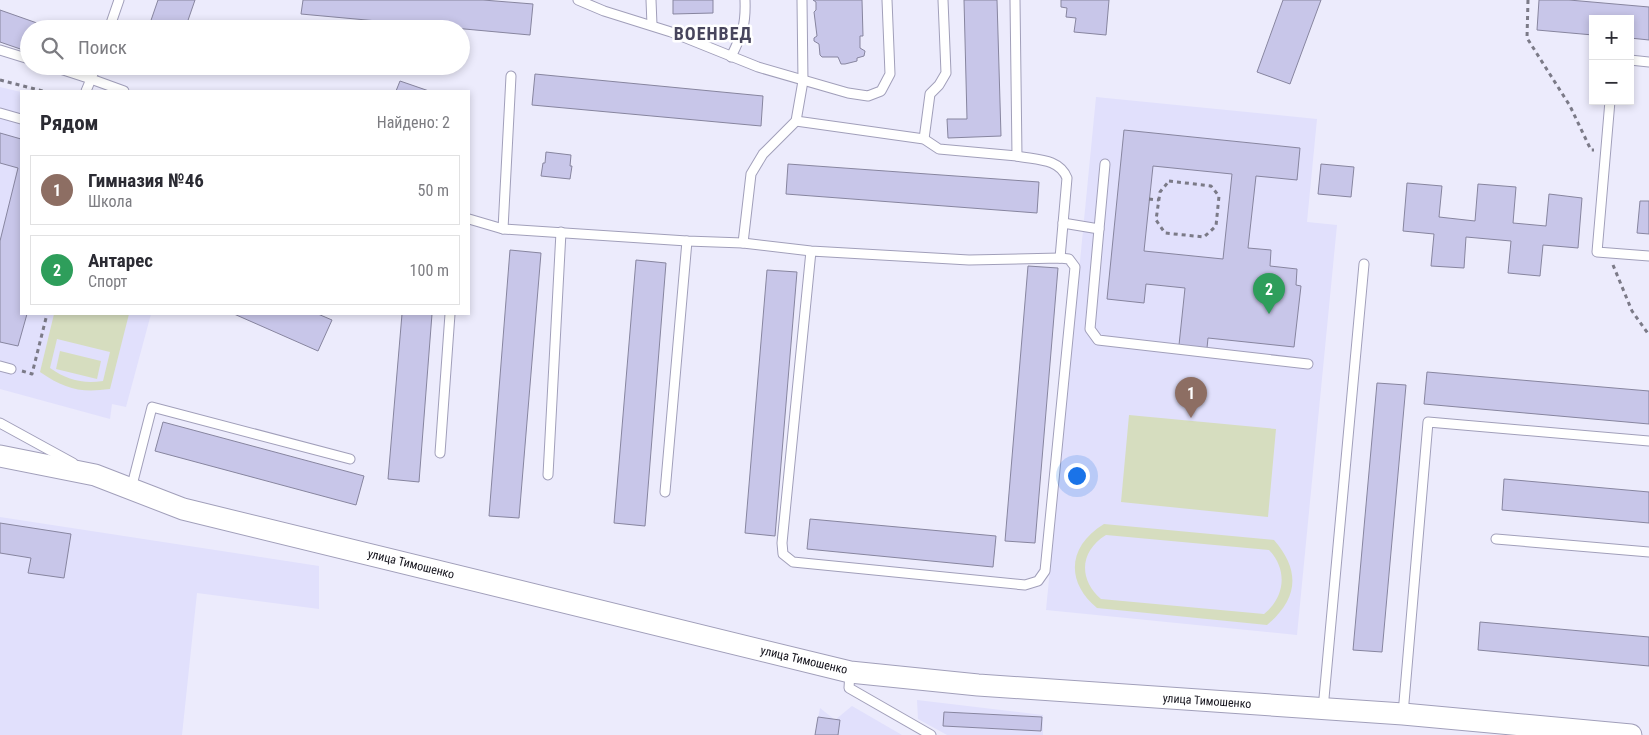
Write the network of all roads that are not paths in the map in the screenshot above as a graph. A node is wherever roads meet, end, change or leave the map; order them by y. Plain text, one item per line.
1 (119, 0) edge
2 (578, 0) edge
3 (604, 0) edge
4 (651, 0) edge
5 (745, 0) edge
6 (802, 0) edge
7 (887, 0) edge
8 (943, 0) edge
9 (1015, 0) edge
10 (604, 11) junction
11 (112, 20) edge
12 (652, 25) junction
13 (0, 50) edge
14 (20, 56) edge
15 (731, 57) junction
16 (1634, 60) edge
17 (1649, 62) edge
18 (79, 75) edge
19 (93, 75) edge
20 (511, 76) dead end
21 (91, 79) junction
22 (803, 81) junction
23 (86, 90) edge
24 (121, 90) edge
25 (1610, 105) edge
26 (0, 113) edge
27 (20, 119) edge
28 (796, 121) junction
29 (924, 139) junction
30 (1017, 156) junction
31 (1105, 164) dead end
32 (470, 220) edge
33 (1063, 223) junction
34 (1099, 228) junction
35 (503, 229) junction
36 (560, 232) junction
37 (687, 241) junction
38 (743, 243) junction
39 (811, 251) junction
40 (1649, 256) edge
41 (1060, 258) junction
42 (1364, 264) dead end
43 (450, 315) edge
44 (1308, 364) dead end
45 (0, 366) edge
46 (11, 369) road end
47 (0, 423) edge
48 (1649, 441) edge
49 (440, 453) dead end
50 (0, 456) edge
51 (350, 459) dead end
52 (95, 475) junction
53 (548, 475) dead end
54 (131, 489) junction
55 (665, 492) dead end
56 (1496, 539) dead end
57 (1649, 552) edge
58 (850, 672) junction
59 (1324, 709) junction
60 (1403, 714) junction
61 (1565, 732) edge
62 (932, 735) edge
63 (1631, 735) edge

1 - 11 lane
2 - 10 lane
3 - 10 lane
4 - 12 lane
5 - 15 lane
6 - 22 lane
7 - 22 lane
8 - 29 lane
9 - 30 lane
10 - 12 lane
12 - 15 lane
13 - 14 lane
15 - 22 lane
16 - 17 lane
18 - 21 lane
19 - 21 lane
20 - 35 lane
21 - 23 lane
21 - 24 lane
22 - 28 lane
25 - 40 lane
26 - 27 lane
28 - 29 lane
28 - 38 lane
29 - 30 lane
30 - 33 lane
31 - 34 lane
32 - 35 lane
33 - 34 lane
33 - 41 lane
34 - 44 lane
35 - 36 lane
36 - 37 lane
36 - 53 lane
37 - 38 lane
37 - 55 lane
38 - 39 lane
39 - 41 lane
39 - 41 lane
42 - 59 lane
43 - 49 lane
45 - 46 lane
47 - 52 lane
48 - 60 lane
50 - 52 street, улица Тимошенко
51 - 54 lane
52 - 54 street, улица Тимошенко
54 - 58 street, улица Тимошенко
56 - 57 lane
58 - 59 street, улица Тимошенко
58 - 62 lane
59 - 60 street, улица Тимошенко
60 - 61 street, улица Тимошенко
61 - 63 street, улица Тимошенко

